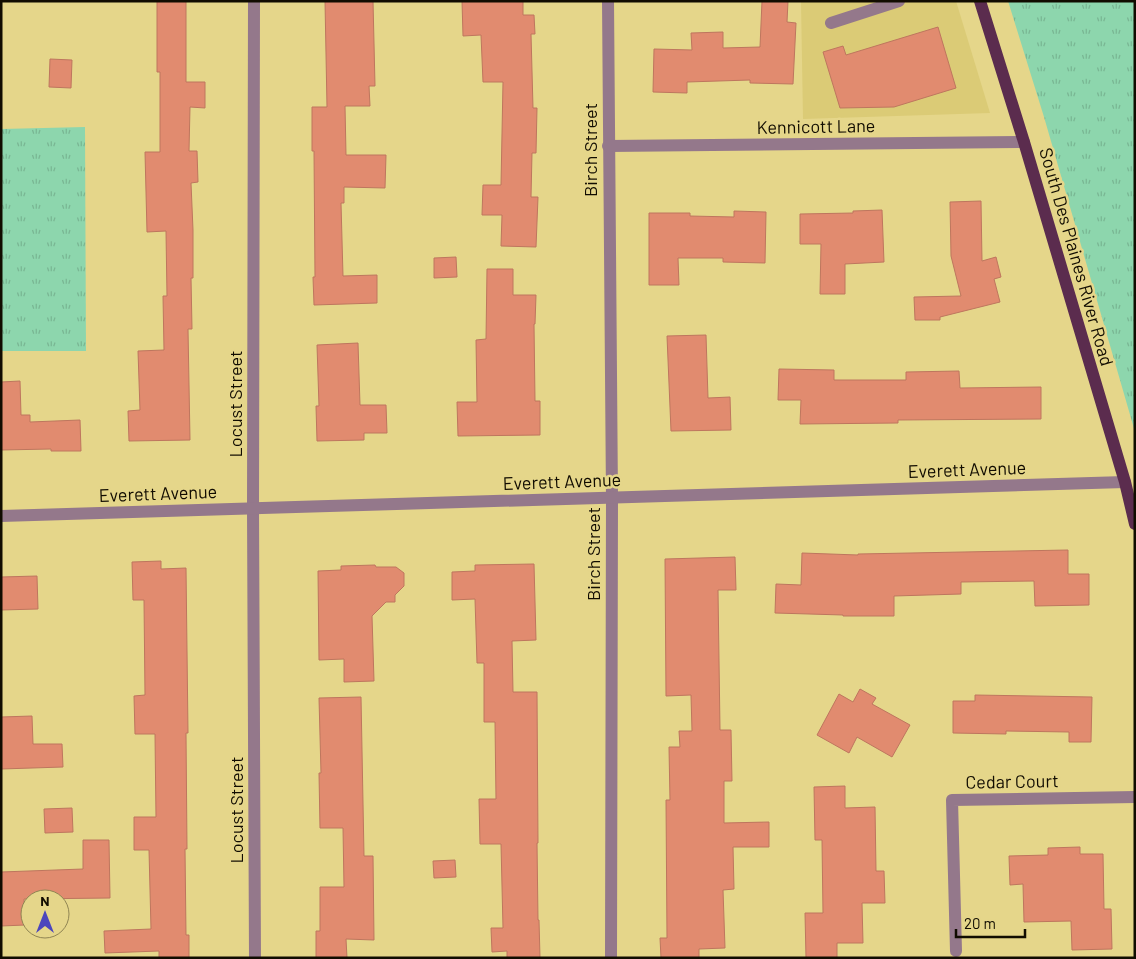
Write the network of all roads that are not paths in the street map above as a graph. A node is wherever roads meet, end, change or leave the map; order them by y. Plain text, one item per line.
1 (254, 1) edge
2 (608, 1) edge
3 (899, 1) edge
4 (980, 1) edge
5 (830, 23) dead end
6 (1024, 142) junction
7 (608, 146) junction
8 (1124, 482) junction
9 (612, 498) junction
10 (253, 509) junction
11 (1, 516) edge
12 (1135, 524) edge
13 (1135, 797) edge
14 (956, 952) dead end
15 (256, 958) edge
16 (610, 958) edge

1 - 10 street, Locust Street
2 - 7 street, Birch Street
3 - 5 street
4 - 6 main road, South Des Plaines River Road
6 - 7 street, Kennicott Lane
6 - 8 main road, South Des Plaines River Road
7 - 9 street, Birch Street
8 - 9 street, Everett Avenue
8 - 12 main road, South Des Plaines River Road
9 - 10 street, Everett Avenue
9 - 16 street, Birch Street
10 - 11 street, Everett Avenue
10 - 15 street, Locust Street
13 - 14 street, Cedar Court

